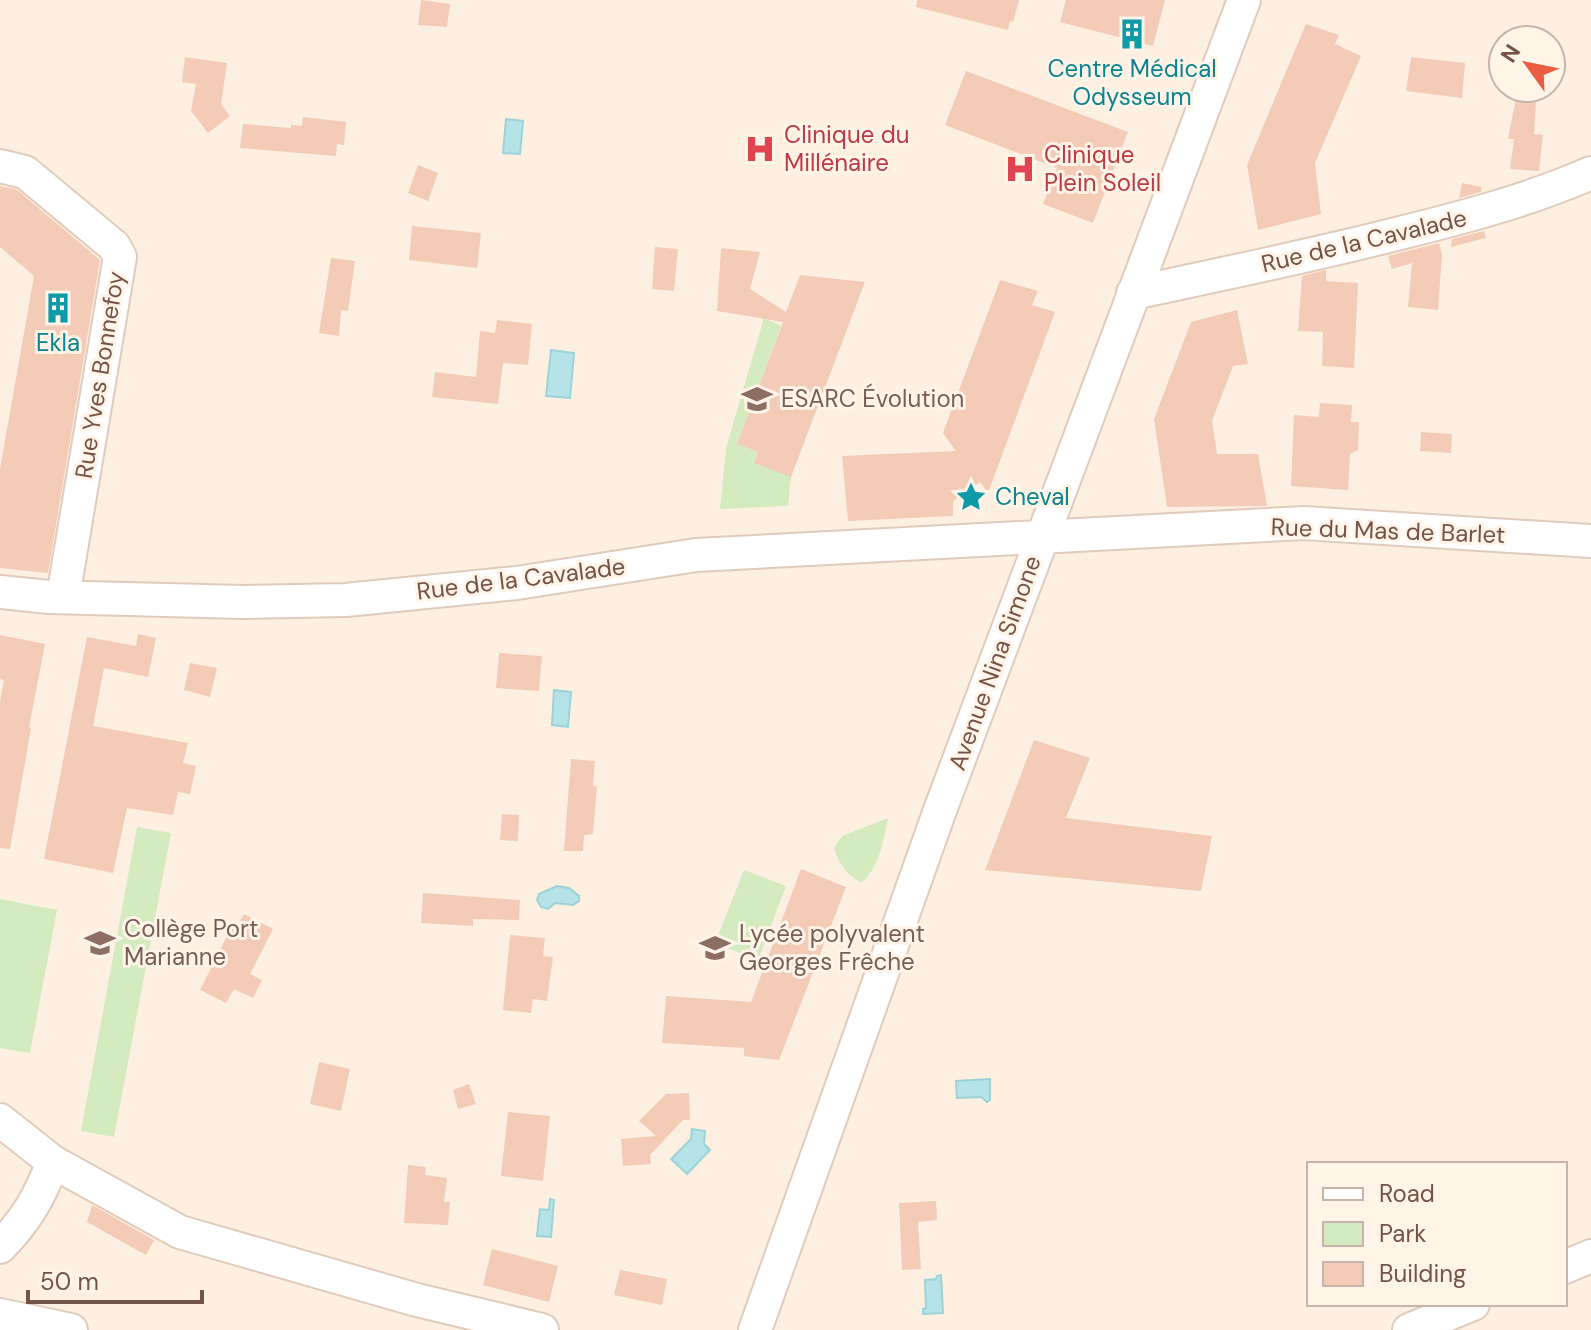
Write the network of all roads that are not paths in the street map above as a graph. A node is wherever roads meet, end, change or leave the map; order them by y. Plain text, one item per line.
1 (1244, 0) edge
2 (0, 166) edge
3 (1591, 173) edge
4 (1133, 293) junction
5 (1042, 537) junction
6 (1591, 541) edge
7 (0, 592) edge
8 (63, 597) junction
9 (0, 1120) edge
10 (53, 1162) junction
11 (0, 1247) edge
12 (1591, 1256) edge
13 (1567, 1266) edge
14 (1468, 1306) edge
15 (0, 1315) edge
16 (71, 1330) edge
17 (542, 1330) edge
18 (755, 1330) edge
19 (1409, 1330) edge

1 - 4 street, Avenue Nina Simone
2 - 8 street, Rue Yves Bonnefoy
3 - 4 street, Rue de la Cavalade
4 - 5 street, Avenue Nina Simone
5 - 6 street, Rue du Mas de Barlet
5 - 8 street, Rue de la Cavalade
5 - 18 street, Avenue Nina Simone
7 - 8 street, Rue de la Cavalade
9 - 10 street
10 - 11 street
10 - 17 street
12 - 13 street
14 - 19 street
15 - 16 street

